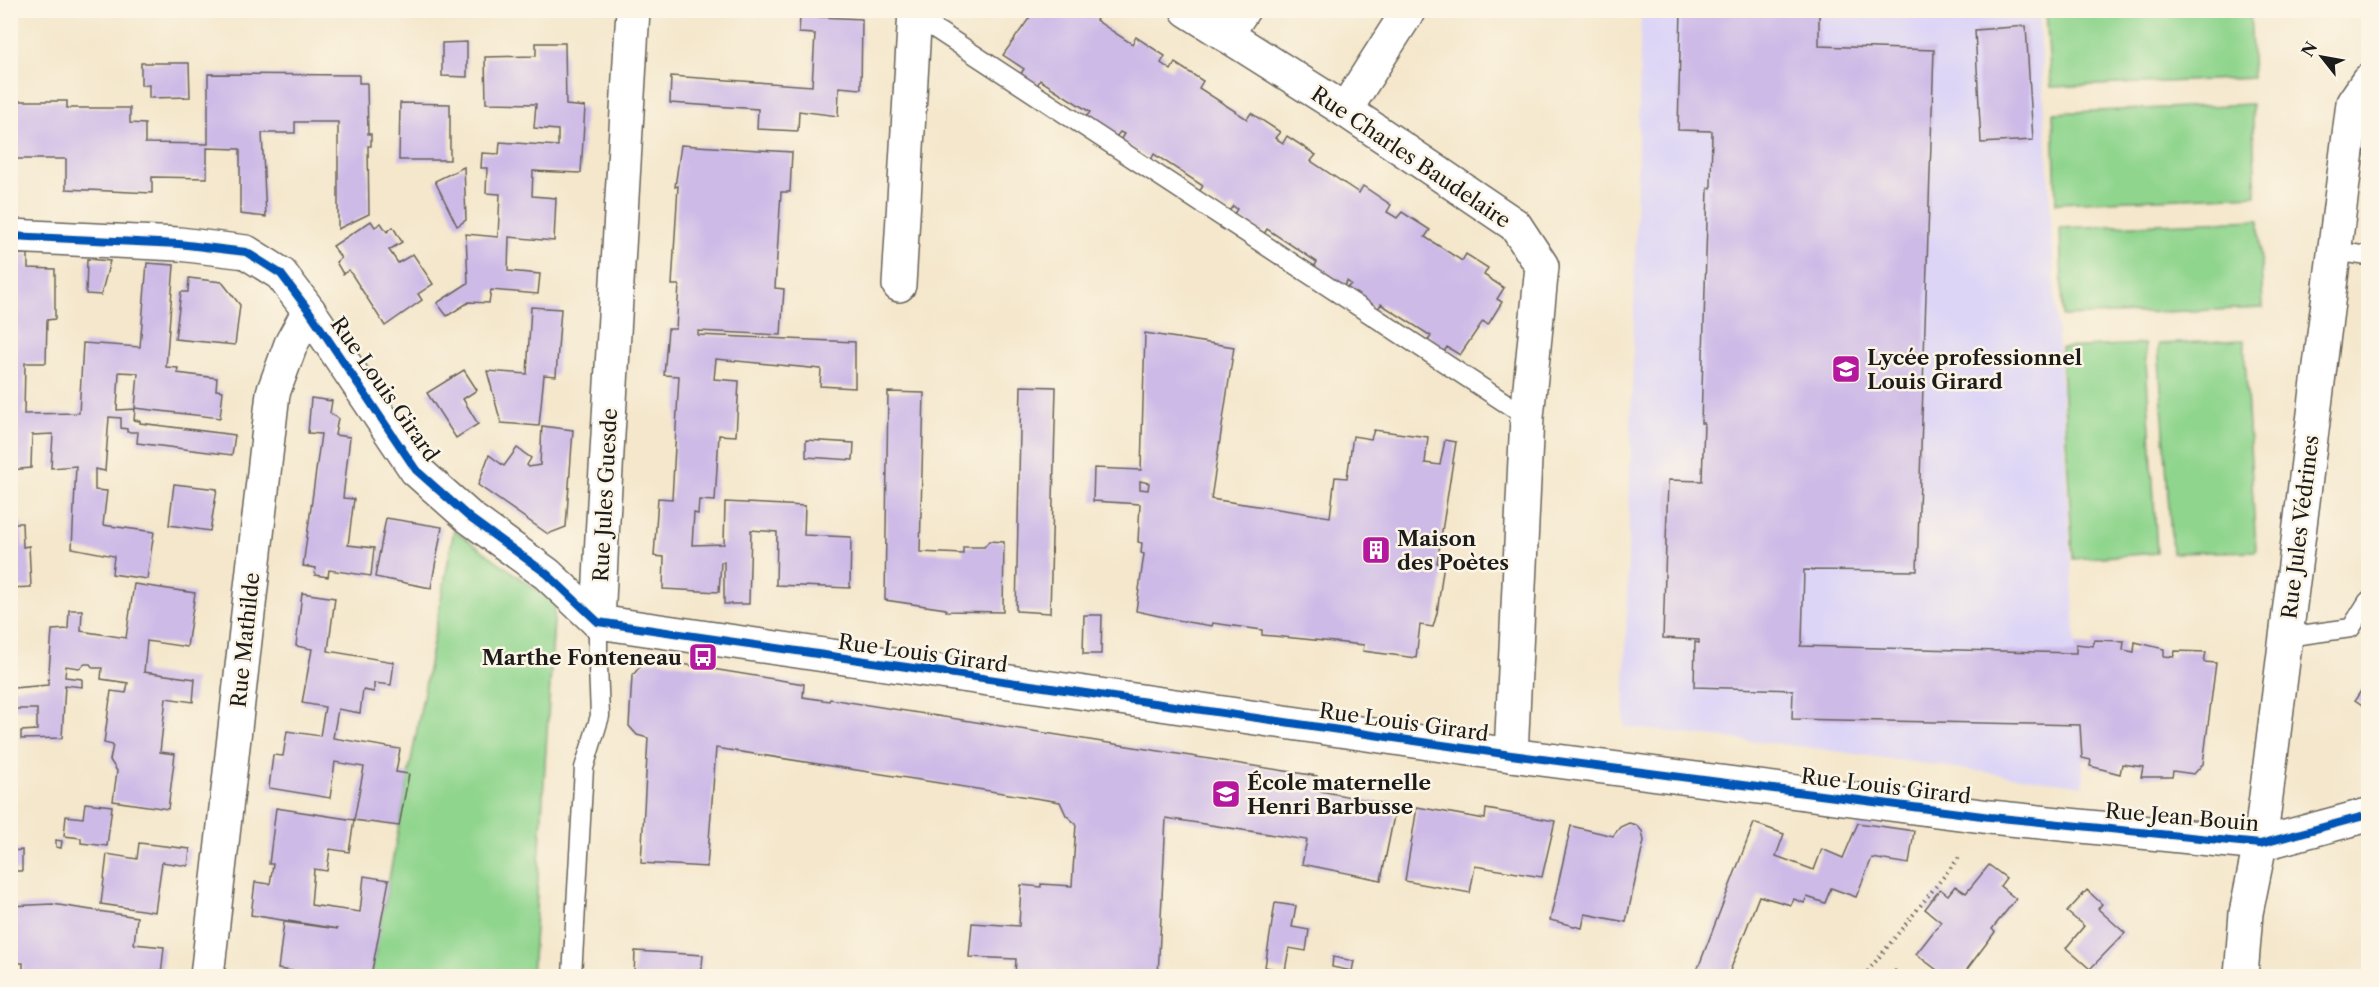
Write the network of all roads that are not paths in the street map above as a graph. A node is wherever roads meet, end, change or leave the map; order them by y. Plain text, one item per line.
1 (633, 10) edge
2 (1187, 10) edge
3 (1409, 10) edge
4 (914, 13) edge
5 (1234, 23) edge
6 (2368, 81) edge
7 (1345, 110) junction
8 (10, 236) edge
9 (2334, 251) junction
10 (2368, 256) edge
11 (899, 285) dead end
12 (309, 311) junction
13 (1527, 417) junction
14 (2368, 601) edge
15 (598, 622) junction
16 (2286, 637) junction
17 (1511, 755) junction
18 (2368, 815) edge
19 (1990, 817) joint
20 (2260, 844) junction
21 (207, 976) edge
22 (572, 976) edge
23 (2241, 976) edge

1 - 15 street, Rue Jules Guesde
2 - 5 street, Rue Charles Baudelaire
3 - 7 street
4 - 11 street
4 - 13 lane
5 - 7 street, Rue Charles Baudelaire
6 - 9 street, Rue Jules Védrines
7 - 13 street, Rue Charles Baudelaire
8 - 12 street, Rue Louis Girard
9 - 10 lane
9 - 16 street, Rue Jules Védrines
12 - 15 street, Rue Louis Girard
12 - 21 street, Rue Mathilde
13 - 17 street, Rue Charles Baudelaire
14 - 16 lane
15 - 17 street, Rue Louis Girard
15 - 22 lane, Rue Jules Guesde
16 - 20 street, Rue Jules Védrines
17 - 19 street, Rue Louis Girard
18 - 20 street, Rue Jean Bouin
19 - 20 street, Rue Jean Bouin
20 - 23 street, Rue Jules Védrines

